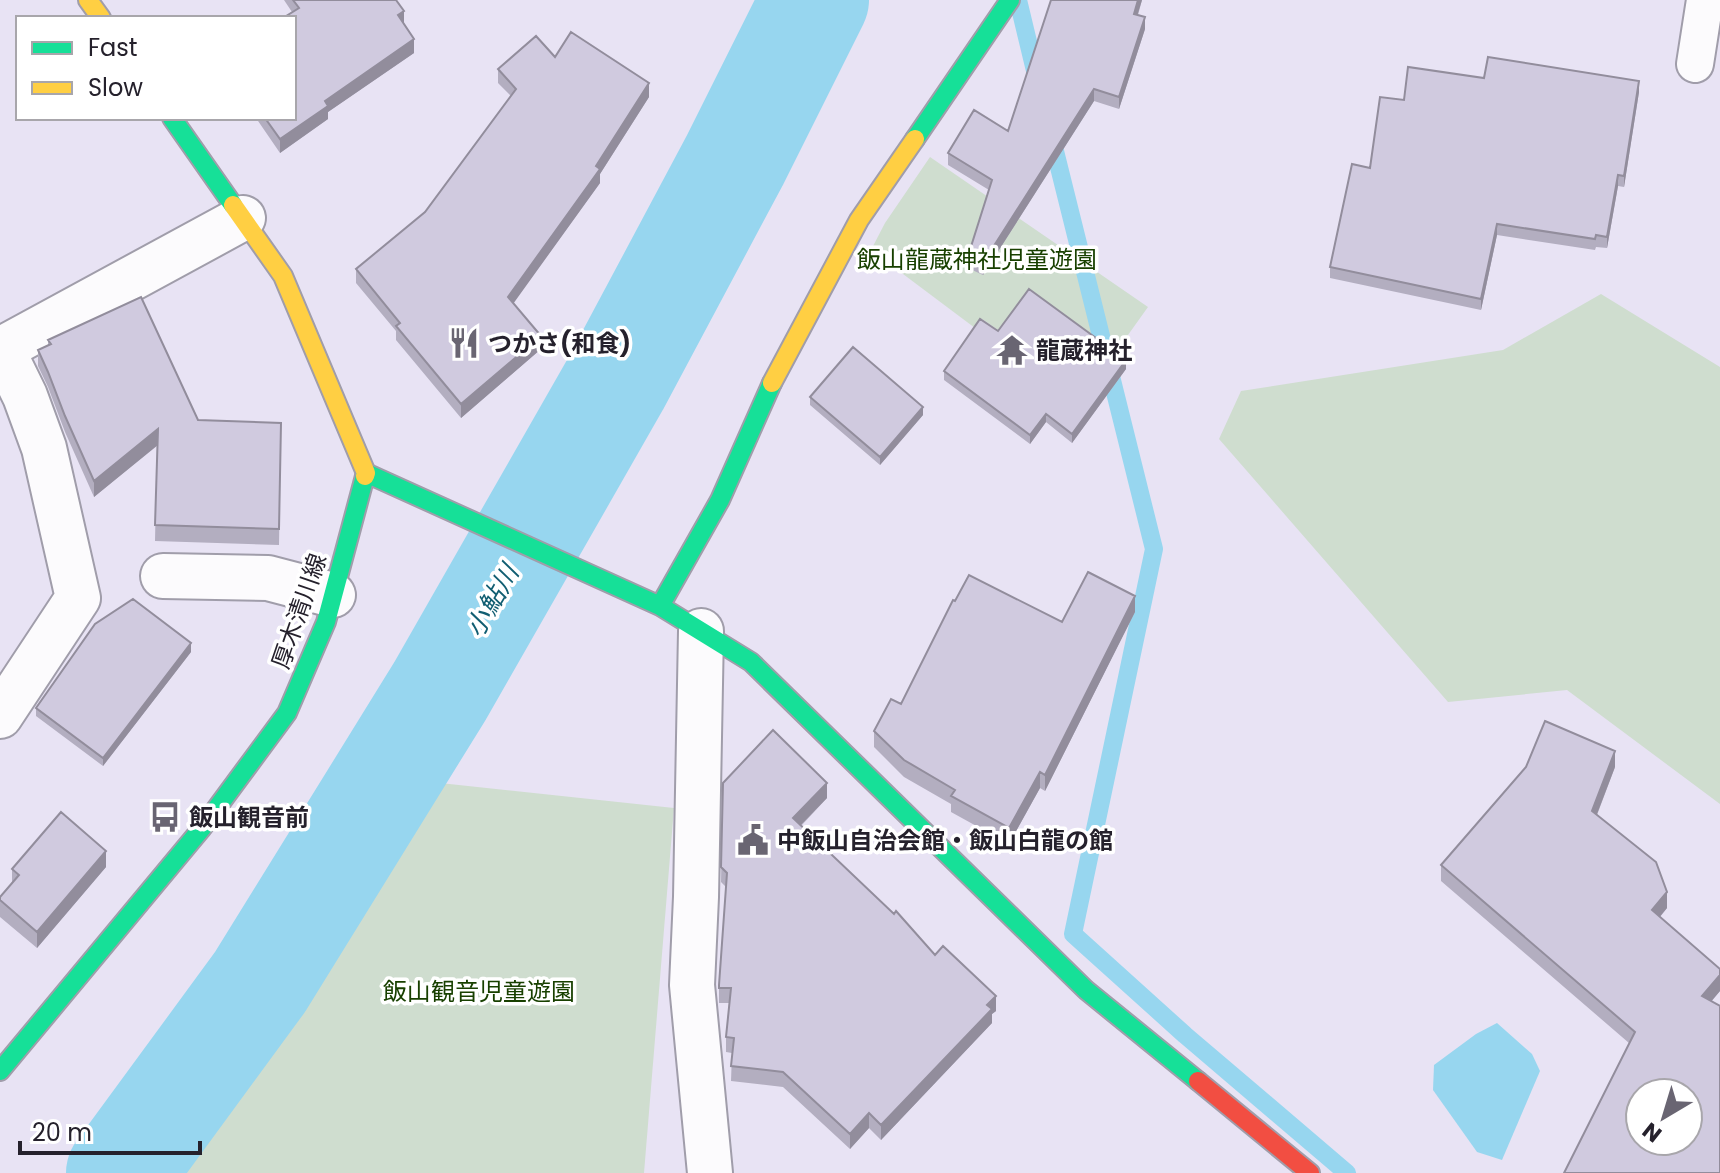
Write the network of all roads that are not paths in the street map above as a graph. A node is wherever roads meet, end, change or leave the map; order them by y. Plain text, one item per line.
1 (1010, 0) edge
2 (1705, 0) edge
3 (1695, 64) dead end
4 (173, 120) edge
5 (243, 218) junction
6 (1, 348) edge
7 (366, 473) junction
8 (163, 576) dead end
9 (333, 595) junction
10 (660, 606) junction
11 (701, 631) junction
12 (0, 716) edge
13 (0, 1071) edge
14 (710, 1173) edge
15 (1310, 1173) edge

1 - 10 street
2 - 3 lane
4 - 5 street
5 - 6 street
5 - 7 street
6 - 12 street
7 - 9 street, 厚木清川線
7 - 10 street
8 - 9 street
9 - 13 street, 厚木清川線
10 - 11 street
11 - 14 street
11 - 15 street

